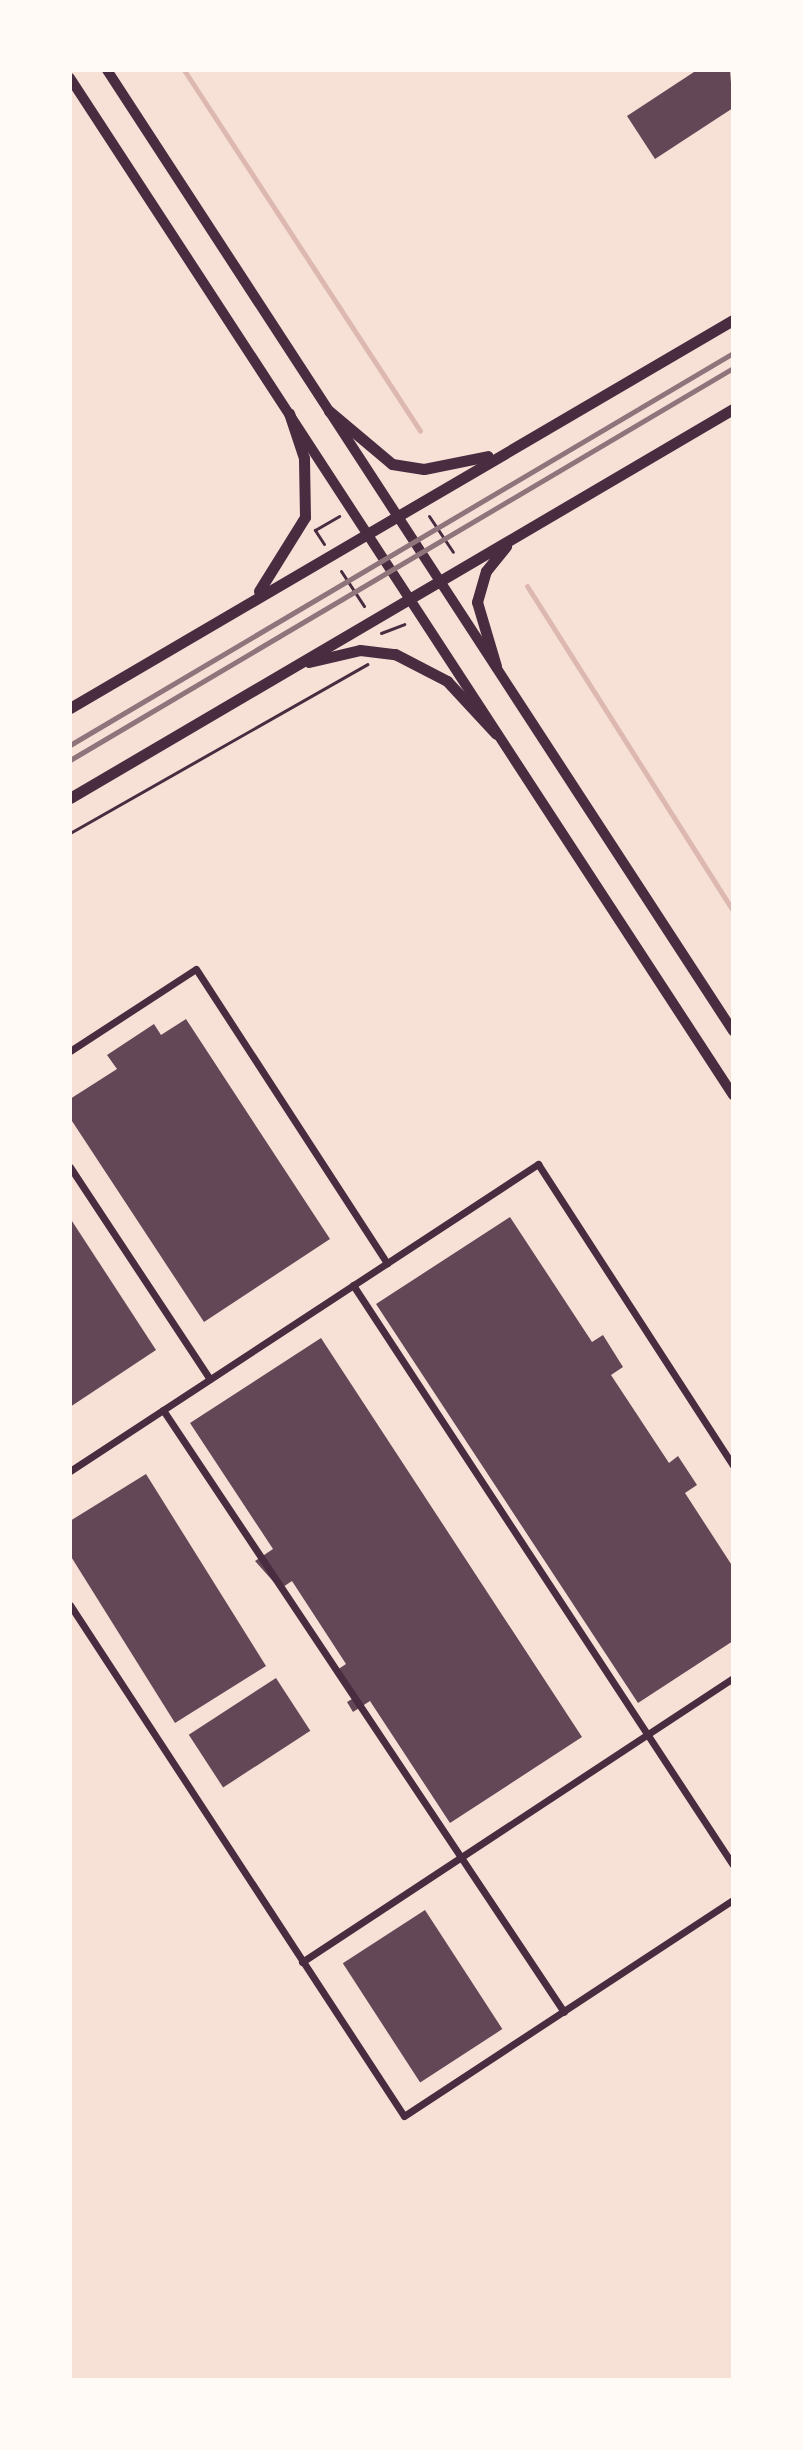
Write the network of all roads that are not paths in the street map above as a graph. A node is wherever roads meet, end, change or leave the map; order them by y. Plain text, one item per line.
1 (107, 70) edge
2 (70, 78) edge
3 (733, 320) edge
4 (733, 409) edge
5 (329, 411) junction
6 (289, 413) junction
7 (512, 448) junction
8 (397, 515) junction
9 (526, 529) junction
10 (366, 532) junction
11 (439, 579) junction
12 (407, 599) junction
13 (251, 601) junction
14 (496, 666) junction
15 (286, 670) junction
16 (70, 708) edge
17 (496, 734) junction
18 (70, 798) edge
19 (733, 1031) edge
20 (70, 1051) edge
21 (733, 1095) edge
22 (70, 1167) edge
23 (387, 1263) junction
24 (353, 1285) junction
25 (210, 1379) junction
26 (163, 1410) junction
27 (733, 1466) edge
28 (70, 1471) edge
29 (70, 1605) edge
30 (733, 1678) edge
31 (646, 1734) junction
32 (460, 1857) junction
33 (733, 1865) edge
34 (733, 1900) edge
35 (302, 1962) junction
36 (564, 2012) junction

1 - 5 main road
2 - 6 main road
3 - 7 main road
4 - 9 main road
5 - 7 main road
5 - 8 main road
6 - 10 main road
6 - 13 main road
7 - 8 main road
8 - 10 main road
8 - 11 main road
9 - 11 main road
9 - 14 main road
10 - 12 main road
10 - 13 main road
11 - 12 main road
11 - 14 main road
12 - 15 main road
12 - 17 main road
13 - 16 main road
14 - 19 main road
15 - 17 main road
15 - 18 main road
17 - 21 main road
20 - 23 street
22 - 25 street
23 - 24 street
23 - 27 street
24 - 25 street
24 - 31 street
25 - 26 street
26 - 28 street
26 - 32 street
29 - 35 street
30 - 31 street
31 - 32 street
31 - 33 street
32 - 35 street
32 - 36 street
34 - 36 street
35 - 36 street

